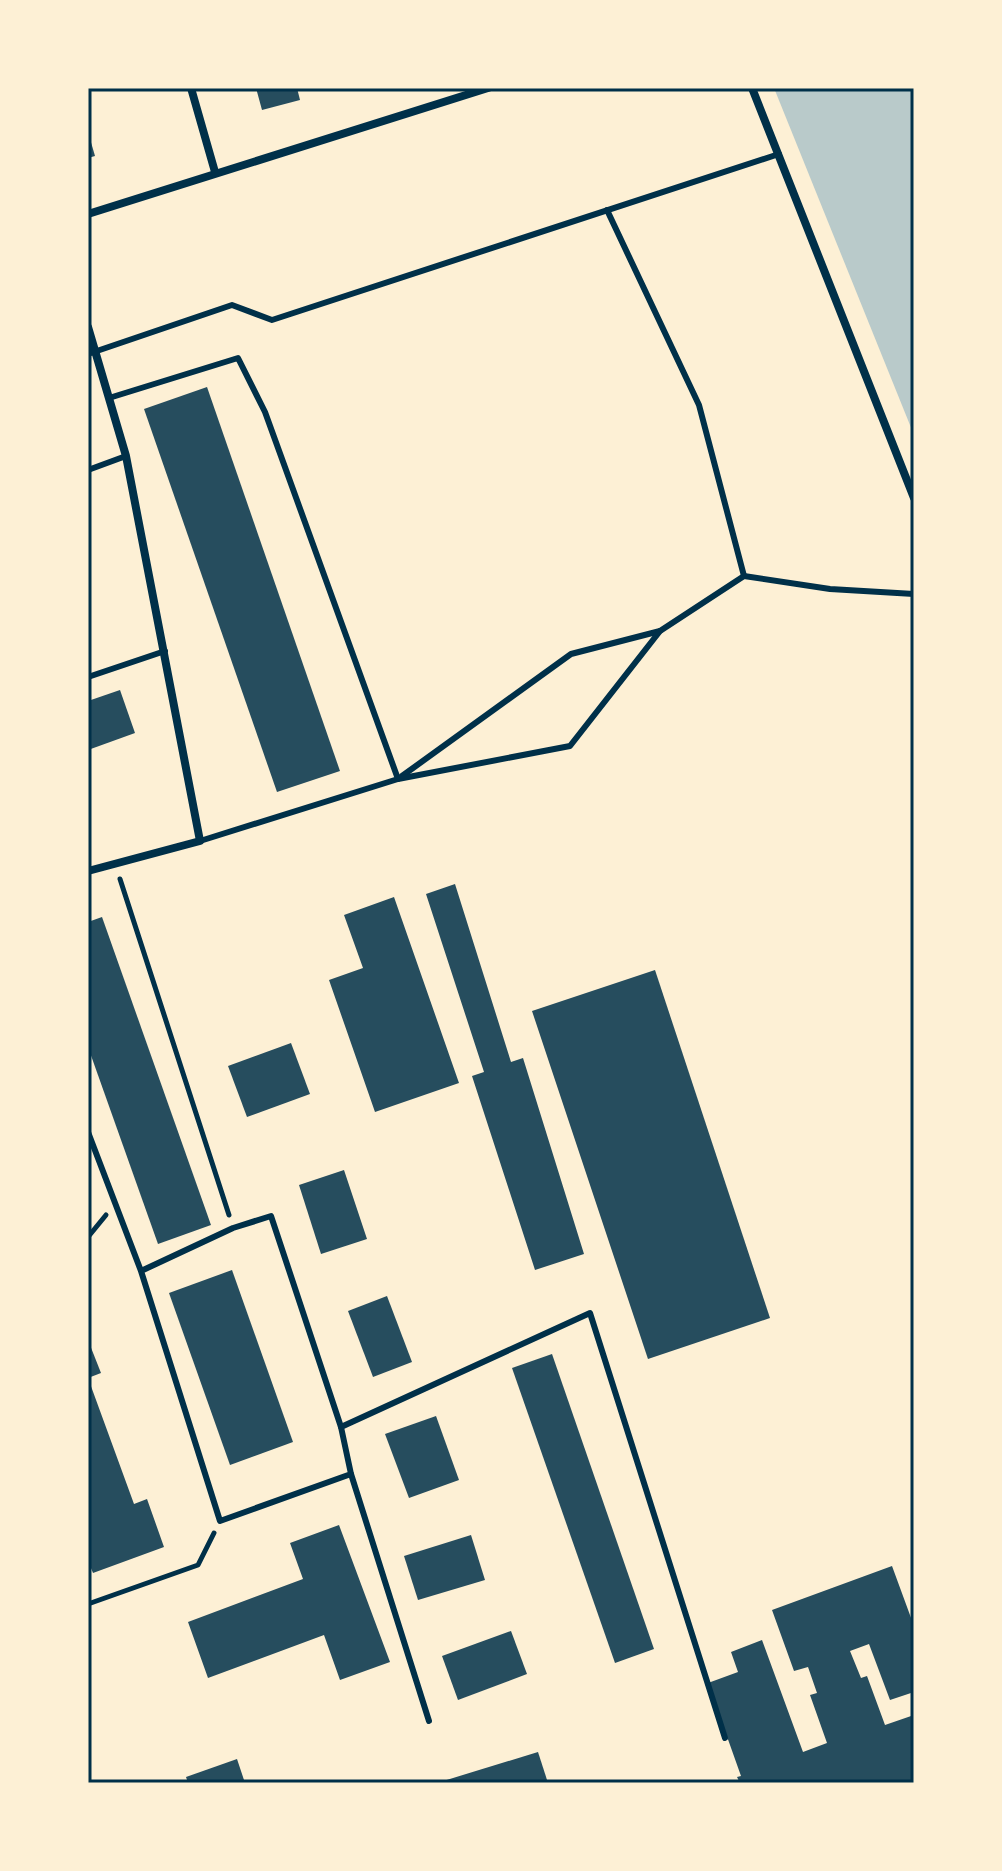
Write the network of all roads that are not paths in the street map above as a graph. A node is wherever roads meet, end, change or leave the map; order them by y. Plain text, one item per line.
1 (191, 88) edge
2 (488, 88) edge
3 (752, 88) edge
4 (779, 154) junction
5 (215, 172) junction
6 (607, 210) junction
7 (88, 214) edge
8 (88, 327) edge
9 (92, 352) edge
10 (109, 398) junction
11 (126, 456) junction
12 (88, 470) edge
13 (914, 498) edge
14 (744, 576) junction
15 (914, 594) edge
16 (660, 631) junction
17 (165, 651) junction
18 (88, 677) edge
19 (398, 779) junction
20 (200, 841) junction
21 (88, 871) edge
22 (88, 1132) edge
23 (141, 1271) junction
24 (341, 1427) junction
25 (351, 1474) junction
26 (429, 1721) dead end
27 (725, 1738) dead end

1 - 5 street
2 - 5 street
3 - 4 street
4 - 6 lane
4 - 13 street
5 - 7 street
6 - 9 lane
6 - 14 lane
8 - 9 street
9 - 10 street
10 - 11 street
10 - 19 lane
11 - 12 lane
11 - 17 street
14 - 15 lane
14 - 16 lane
16 - 19 lane
16 - 19 lane
17 - 18 lane
17 - 20 street
19 - 20 lane
20 - 21 street
22 - 23 lane
23 - 24 lane
23 - 25 lane
24 - 25 lane
24 - 27 lane
25 - 26 lane

